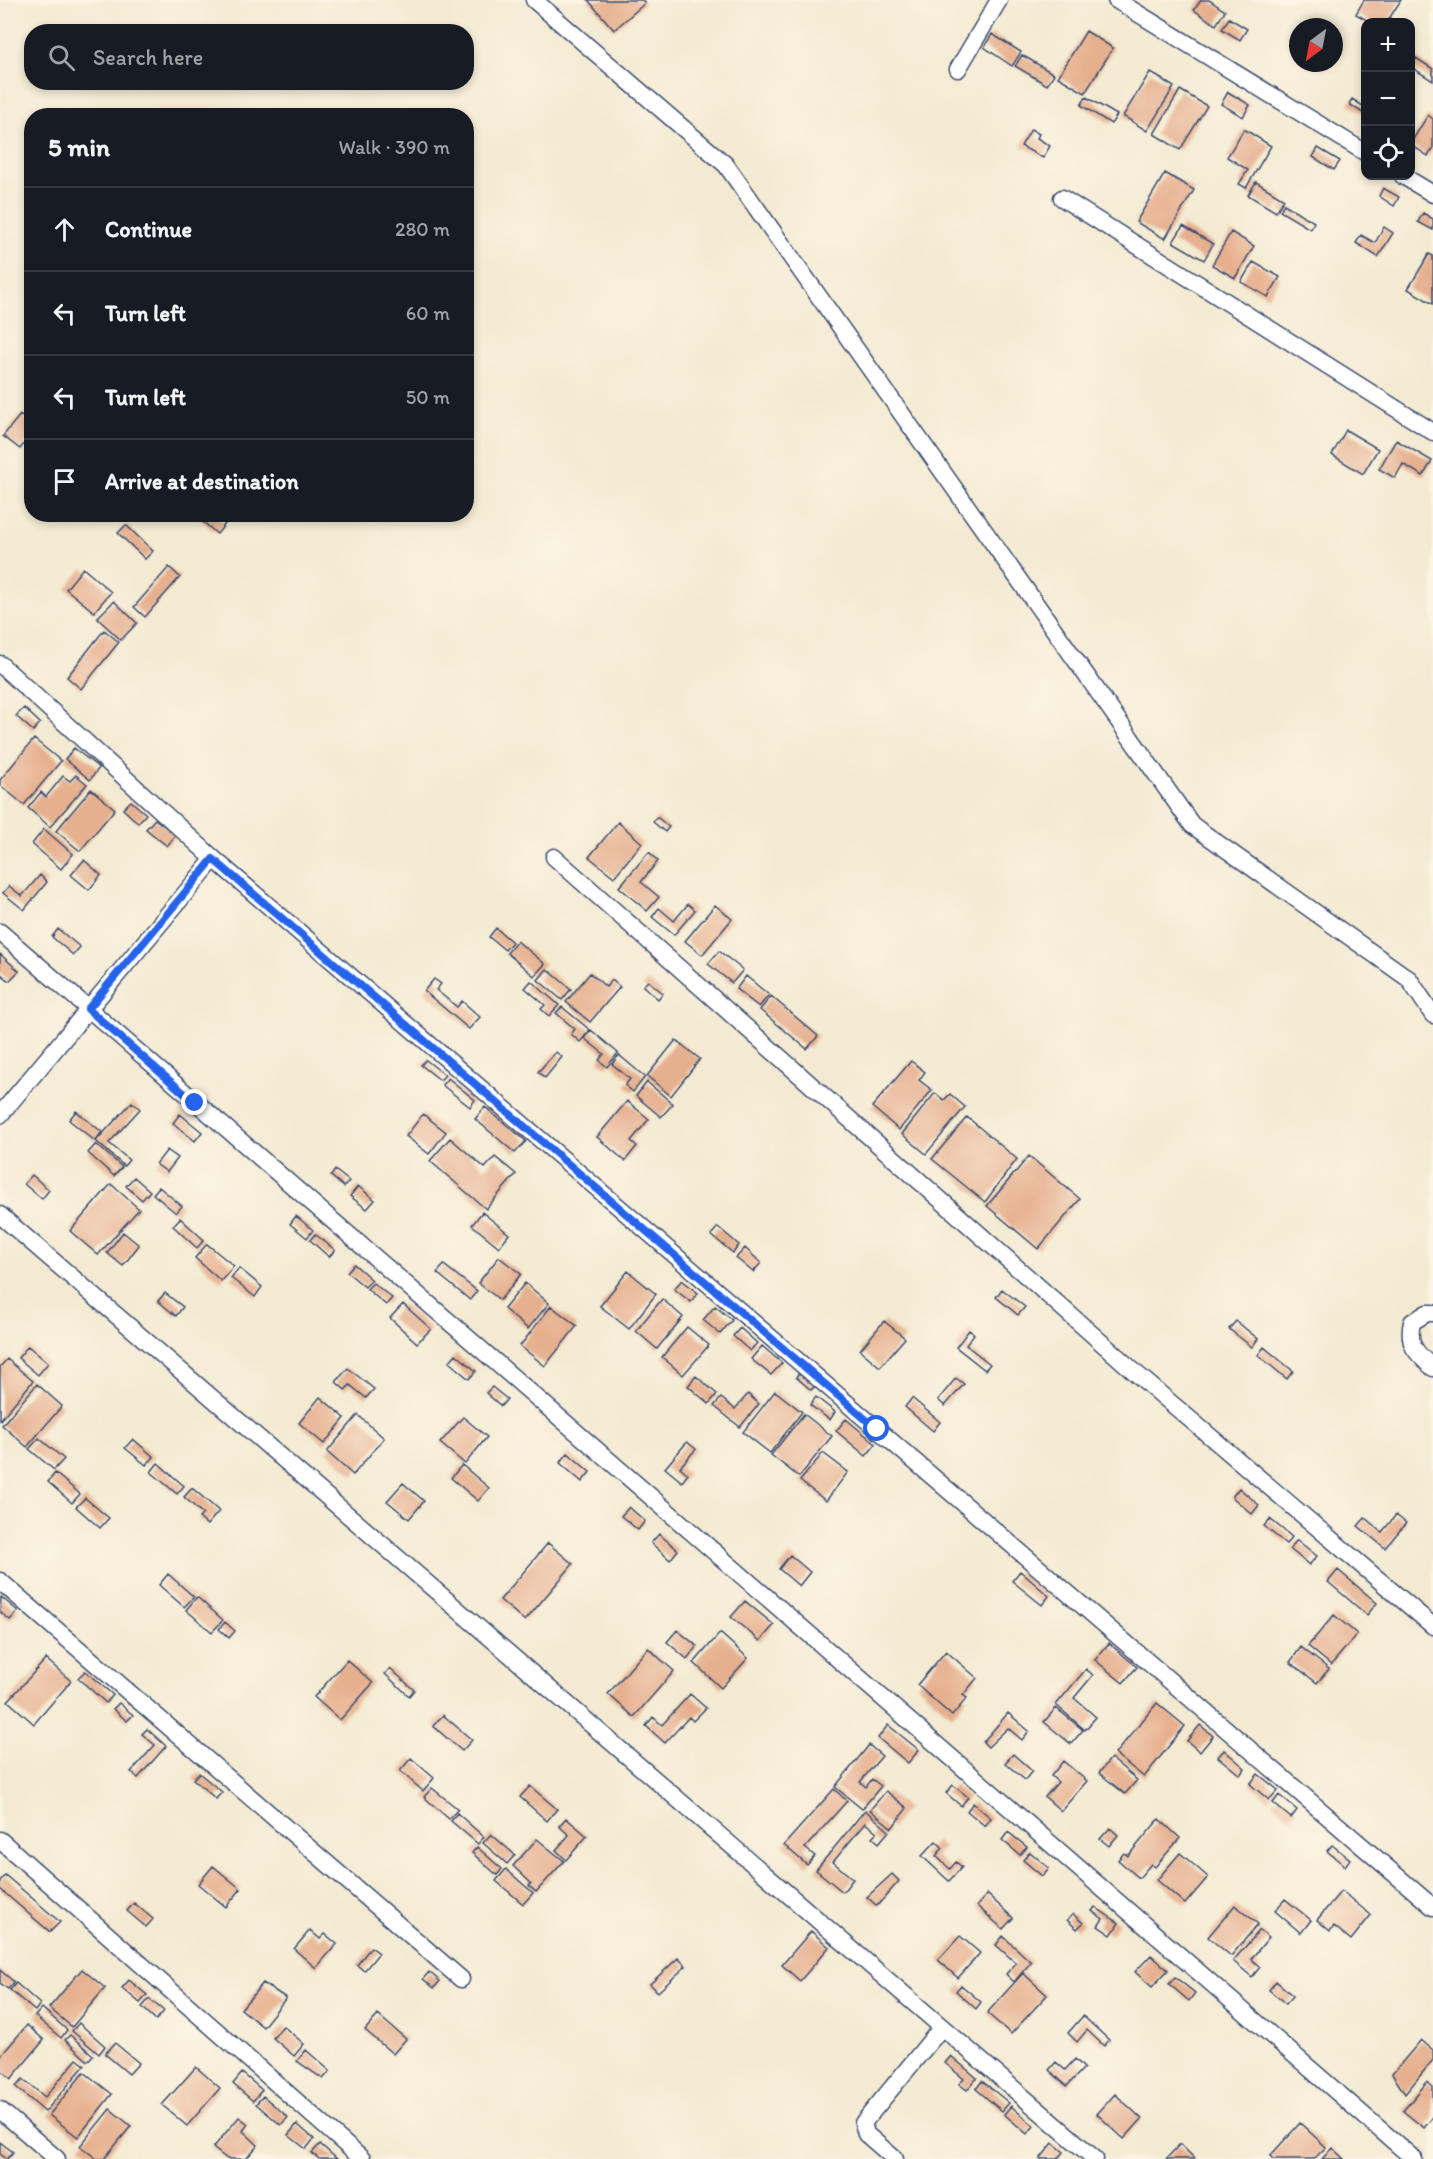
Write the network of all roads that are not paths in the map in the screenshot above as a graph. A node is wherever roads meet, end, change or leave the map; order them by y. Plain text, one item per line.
1 (534, 0) edge
2 (999, 0) edge
3 (1116, 0) edge
4 (958, 69) dead end
5 (1361, 151) edge
6 (1410, 180) edge
7 (1433, 194) edge
8 (1062, 198) dead end
9 (1433, 432) edge
10 (0, 663) edge
11 (554, 857) dead end
12 (213, 859) junction
13 (0, 932) edge
14 (88, 1009) junction
15 (1433, 1015) edge
16 (0, 1115) edge
17 (0, 1215) edge
18 (1433, 1313) edge
19 (1433, 1368) edge
20 (0, 1581) edge
21 (1433, 1626) edge
22 (0, 1840) edge
23 (1433, 1908) edge
24 (461, 1979) dead end
25 (942, 2026) junction
26 (0, 2110) edge
27 (57, 2159) edge
28 (362, 2159) edge
29 (895, 2159) edge
30 (1095, 2159) edge
31 (1414, 2159) edge

1 - 15 street
2 - 4 street
3 - 5 street
6 - 7 street
8 - 9 street
10 - 12 street
11 - 21 street
12 - 14 street
12 - 23 street
13 - 14 street
14 - 16 street
14 - 31 street
17 - 25 street
18 - 19 street
20 - 24 street
22 - 28 street
25 - 29 street
25 - 30 street
26 - 27 street

